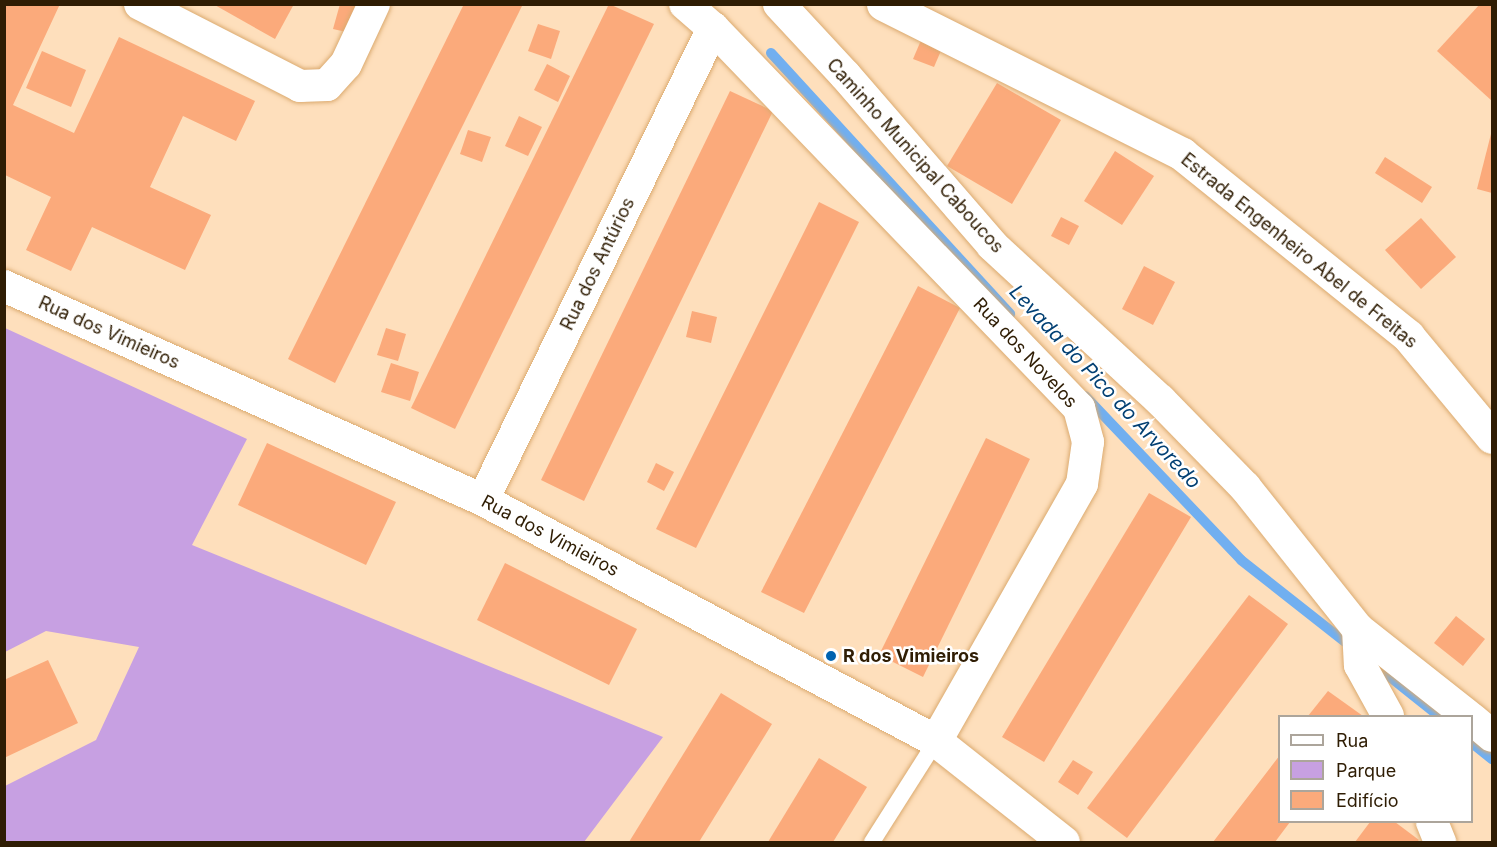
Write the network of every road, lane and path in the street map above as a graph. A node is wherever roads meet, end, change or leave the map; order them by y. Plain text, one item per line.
1 (140, 4) edge
2 (375, 4) edge
3 (685, 4) edge
4 (779, 4) edge
5 (883, 4) edge
6 (713, 28) junction
7 (4, 286) edge
8 (1492, 437) edge
9 (483, 500) junction
10 (1358, 628) junction
11 (1387, 715) edge
12 (1466, 715) edge
13 (1473, 720) edge
14 (1492, 736) edge
15 (936, 741) junction
16 (1432, 823) edge
17 (872, 843) edge
18 (1064, 843) edge
19 (1440, 843) edge

1 - 2 street
3 - 6 street, Rua dos Novelos
4 - 10 street, Caminho Municipal Caboucos
5 - 8 main road, Estrada Engenheiro Abel de Freitas
6 - 9 street, Rua dos Antúrios
6 - 15 street, Rua dos Novelos
7 - 9 street, Rua dos Vimieiros
9 - 15 street, Rua dos Vimieiros
10 - 11 street
10 - 12 street, Caminho Municipal Caboucos
13 - 14 street, Caminho Municipal Caboucos
15 - 17 lane
15 - 18 street, Rua dos Vimieiros
16 - 19 street

